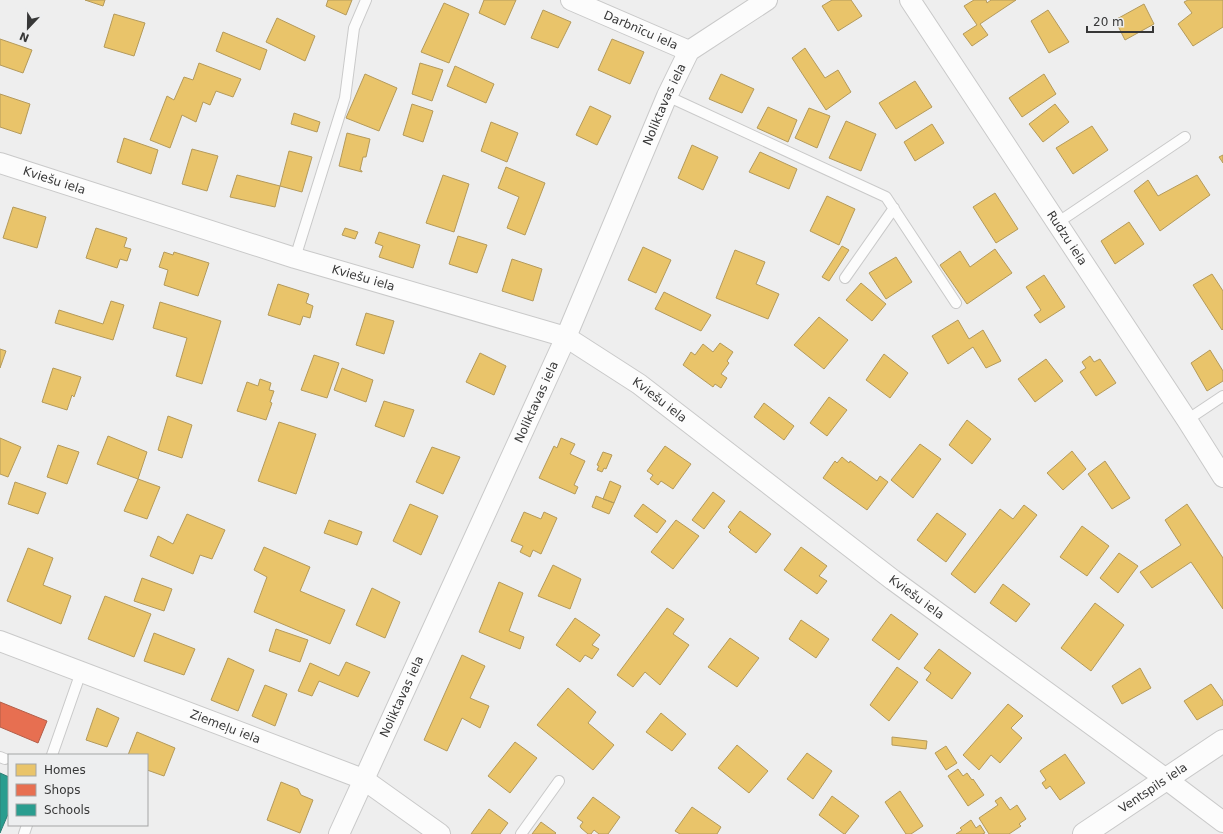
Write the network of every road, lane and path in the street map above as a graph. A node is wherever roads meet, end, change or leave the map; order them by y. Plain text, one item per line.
1 (366, 0) edge
2 (571, 0) edge
3 (767, 0) edge
4 (910, 0) edge
5 (689, 51) junction
6 (668, 96) junction
7 (1185, 137) dead end
8 (0, 163) edge
9 (894, 208) junction
10 (1056, 224) junction
11 (295, 258) junction
12 (845, 278) dead end
13 (956, 303) dead end
14 (566, 337) junction
15 (1223, 396) edge
16 (1187, 420) junction
17 (1223, 477) edge
18 (0, 641) edge
19 (81, 672) junction
20 (1223, 741) edge
21 (52, 754) edge
22 (363, 779) junction
23 (1166, 779) junction
24 (559, 781) dead end
25 (1223, 822) edge
26 (338, 834) edge
27 (440, 834) edge
28 (521, 834) edge
29 (1084, 834) edge

1 - 11 lane
2 - 5 street, Darbnīcu iela
3 - 5 street, Noliktavas iela
4 - 10 street, Rudzu iela
5 - 6 street, Noliktavas iela
6 - 9 lane
6 - 14 street, Noliktavas iela
7 - 10 lane
8 - 11 street, Kviešu iela
9 - 12 lane
9 - 13 lane
10 - 16 street, Rudzu iela
11 - 14 street, Kviešu iela
14 - 22 street, Noliktavas iela
14 - 23 street, Kviešu iela
15 - 16 lane
16 - 17 street, Rudzu iela
18 - 19 street, Ziemeļu iela
19 - 21 lane
19 - 22 street, Ziemeļu iela
20 - 23 street, Ventspils iela
22 - 26 street, Noliktavas iela
22 - 27 street, Ziemeļu iela
23 - 25 street, Kviešu iela
23 - 29 street, Ventspils iela
24 - 28 lane

